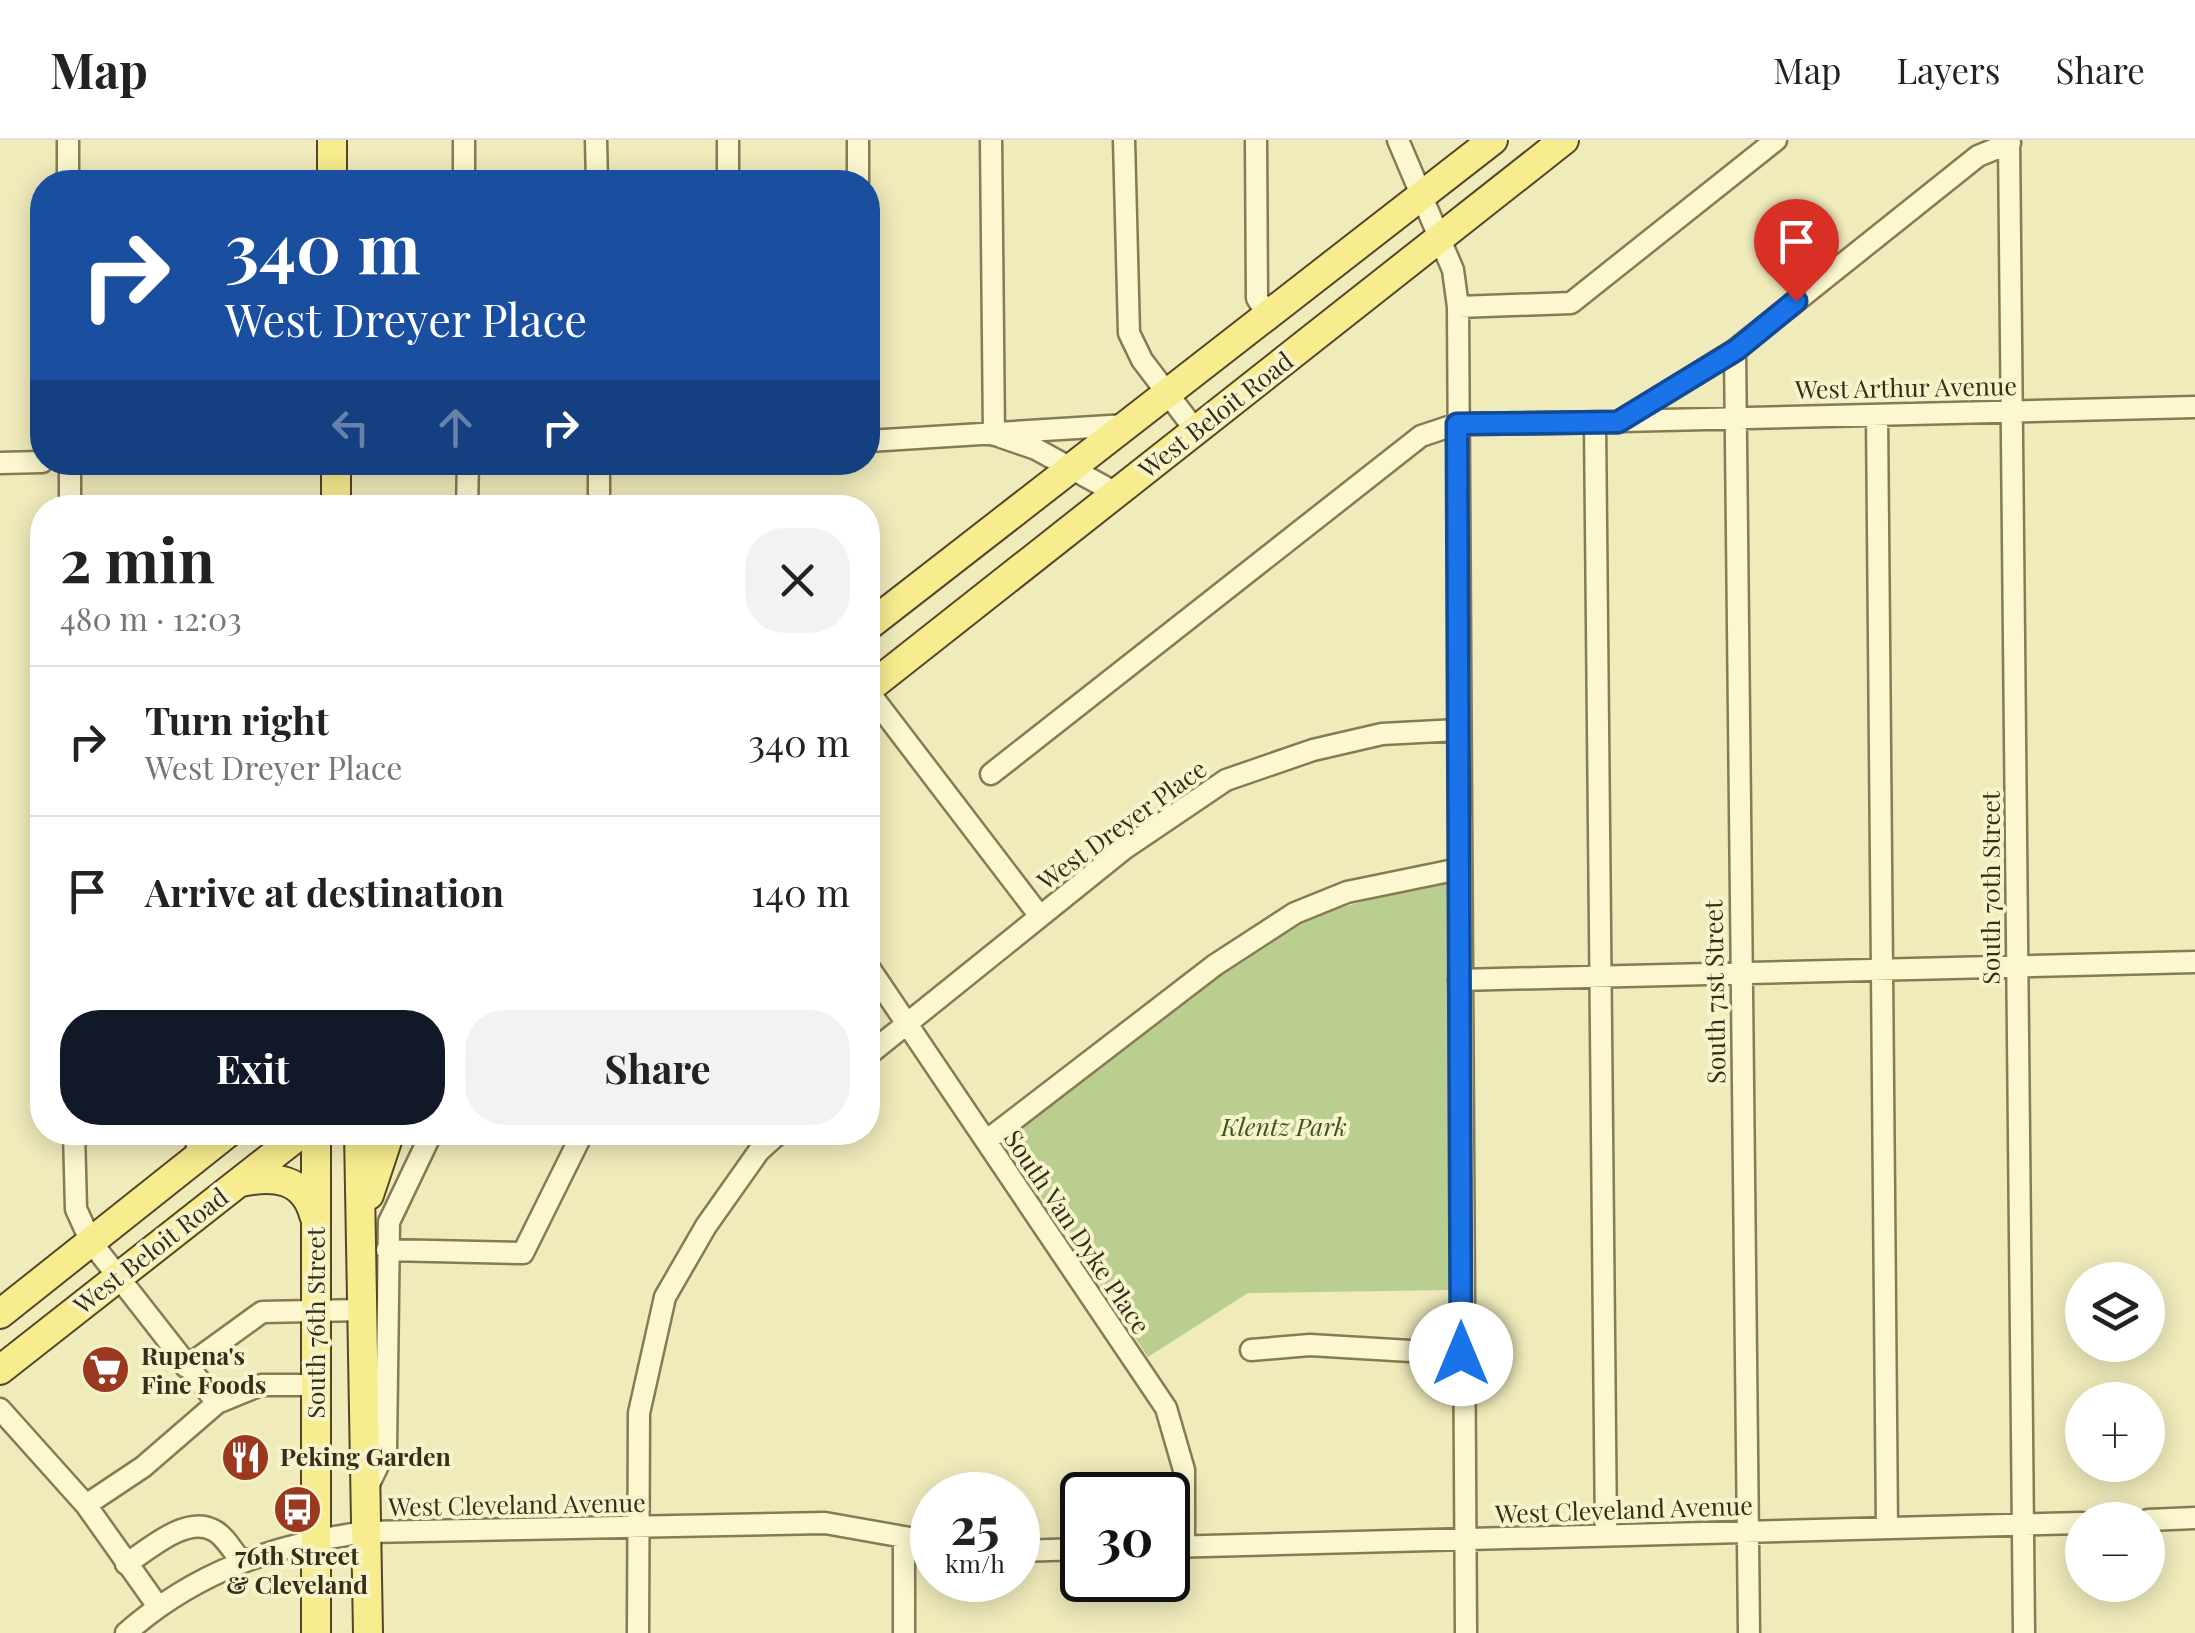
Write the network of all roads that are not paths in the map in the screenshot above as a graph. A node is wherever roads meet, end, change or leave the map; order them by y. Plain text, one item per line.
1 (68, 140) edge
2 (332, 140) edge
3 (464, 140) edge
4 (596, 140) edge
5 (728, 140) edge
6 (858, 140) edge
7 (991, 140) edge
8 (1124, 140) edge
9 (1256, 140) edge
10 (1398, 140) edge
11 (1493, 140) edge
12 (1564, 140) edge
13 (1776, 140) edge
14 (2010, 142) edge
15 (68, 170) edge
16 (332, 170) edge
17 (464, 170) edge
18 (596, 170) edge
19 (728, 170) edge
20 (858, 170) edge
21 (1420, 197) junction
22 (1438, 238) junction
23 (1458, 308) junction
24 (1267, 315) junction
25 (1736, 350) junction
26 (1166, 394) junction
27 (2195, 407) edge
28 (2012, 411) junction
29 (1877, 414) junction
30 (1737, 416) junction
31 (1618, 422) junction
32 (1595, 423) junction
33 (1457, 424) junction
34 (1126, 425) junction
35 (1196, 431) junction
36 (994, 435) junction
37 (880, 440) edge
38 (30, 462) edge
39 (0, 463) edge
40 (1068, 467) junction
41 (1116, 494) junction
42 (880, 616) edge
43 (880, 681) edge
44 (880, 706) edge
45 (1458, 730) junction
46 (991, 774) dead end
47 (1459, 869) junction
48 (1039, 915) junction
49 (2195, 962) edge
50 (2017, 966) junction
51 (1882, 972) junction
52 (1739, 976) junction
53 (1604, 978) junction
54 (1459, 980) junction
55 (880, 983) edge
56 (906, 1021) junction
57 (880, 1044) edge
58 (986, 1141) junction
59 (74, 1145) edge
60 (196, 1145) edge
61 (286, 1145) edge
62 (316, 1145) edge
63 (361, 1145) edge
64 (389, 1145) edge
65 (425, 1145) edge
66 (577, 1145) edge
67 (765, 1145) edge
68 (240, 1182) junction
69 (316, 1223) junction
70 (378, 1237) junction
71 (91, 1242) junction
72 (117, 1276) junction
73 (316, 1310) junction
74 (363, 1310) junction
75 (0, 1314) edge
76 (1251, 1350) dead end
77 (1461, 1354) junction
78 (186, 1366) junction
79 (0, 1370) edge
80 (315, 1385) junction
81 (216, 1403) junction
82 (0, 1409) edge
83 (1184, 1472) edge
84 (367, 1488) junction
85 (86, 1505) junction
86 (2195, 1518) edge
87 (2165, 1519) edge
88 (2065, 1523) edge
89 (2024, 1525) junction
90 (638, 1528) junction
91 (1887, 1528) junction
92 (368, 1532) junction
93 (1749, 1532) junction
94 (1606, 1535) junction
95 (316, 1538) junction
96 (904, 1538) junction
97 (910, 1539) edge
98 (1466, 1539) junction
99 (1190, 1547) edge
100 (240, 1560) junction
101 (126, 1564) junction
102 (157, 1606) junction
103 (126, 1633) edge
104 (316, 1633) edge
105 (368, 1633) edge
106 (638, 1633) edge
107 (904, 1633) edge
108 (1466, 1633) edge
109 (1749, 1633) edge
110 (2024, 1633) edge

1 - 15 street
2 - 16 main road
3 - 17 street
4 - 18 street
5 - 19 street
6 - 20 street
7 - 36 street
8 - 26 street
9 - 24 street
10 - 21 street
11 - 21 main road, West Beloit Road
12 - 22 main road, West Beloit Road
13 - 23 street
14 - 25 street
14 - 28 street, South 70th Street
21 - 22 street
21 - 24 main road, West Beloit Road
22 - 23 street
22 - 35 main road, West Beloit Road
23 - 33 street
24 - 26 main road, West Beloit Road
25 - 30 street, South 71st Street
25 - 31 street
26 - 34 main road, West Beloit Road
26 - 35 street
27 - 28 street, West Arthur Avenue
28 - 29 street, West Arthur Avenue
28 - 50 street, South 70th Street
29 - 30 street, West Arthur Avenue
29 - 51 street
30 - 31 street, West Arthur Avenue
30 - 52 street, South 71st Street
31 - 32 street
32 - 33 street
32 - 53 street
33 - 45 street
33 - 46 street
34 - 36 street
34 - 40 main road, West Beloit Road
35 - 41 main road, West Beloit Road
36 - 37 street
36 - 40 street
38 - 39 street
40 - 41 street
40 - 42 main road, West Beloit Road
41 - 43 main road, West Beloit Road
44 - 48 street
45 - 47 street
45 - 48 street, West Dreyer Place
47 - 54 street
47 - 58 street
48 - 56 street, West Dreyer Place
49 - 50 street
50 - 51 street
50 - 89 street, South 70th Street
51 - 52 street
51 - 91 street
52 - 53 street
52 - 93 street, South 71st Street
53 - 54 street
53 - 94 street
54 - 77 street
55 - 56 street, South Van Dyke Place
56 - 57 street, West Dreyer Place
56 - 58 street, South Van Dyke Place
58 - 83 street, South Van Dyke Place
59 - 71 street
60 - 71 main road, West Beloit Road
61 - 68 main road, West Beloit Road
62 - 69 main road, South 76th Street
63 - 70 main road, South 76th Street
64 - 70 main road
65 - 70 street
66 - 70 street
67 - 90 street
68 - 69 main road
68 - 72 main road, West Beloit Road
69 - 73 main road, South 76th Street
70 - 74 main road, South 76th Street
70 - 84 street, South 76th Street
71 - 72 street
71 - 75 main road, West Beloit Road
72 - 78 street
72 - 79 main road, West Beloit Road
73 - 74 street
73 - 78 street
73 - 80 main road, South 76th Street
74 - 84 main road, South 76th Street
76 - 77 street
77 - 98 street
78 - 81 street
80 - 81 street
80 - 95 main road, South 76th Street
81 - 85 street
82 - 85 street
84 - 92 main road, South 76th Street
85 - 101 street
86 - 87 street
88 - 89 street, West Cleveland Avenue
89 - 91 street, West Cleveland Avenue
89 - 110 street, South 70th Street
90 - 92 street, West Cleveland Avenue
90 - 96 street, West Cleveland Avenue
90 - 106 street
91 - 93 street, West Cleveland Avenue
92 - 95 street, West Cleveland Avenue
92 - 105 main road, South 76th Street
93 - 94 street, West Cleveland Avenue
93 - 109 street, South 71st Street
94 - 98 street, West Cleveland Avenue
95 - 100 street, West Cleveland Avenue
95 - 104 main road, South 76th Street
96 - 97 street, West Cleveland Avenue
96 - 107 street
98 - 99 street, West Cleveland Avenue
98 - 108 street
100 - 101 street
100 - 102 street, West Cleveland Avenue
101 - 102 street
102 - 103 street, West Cleveland Avenue

